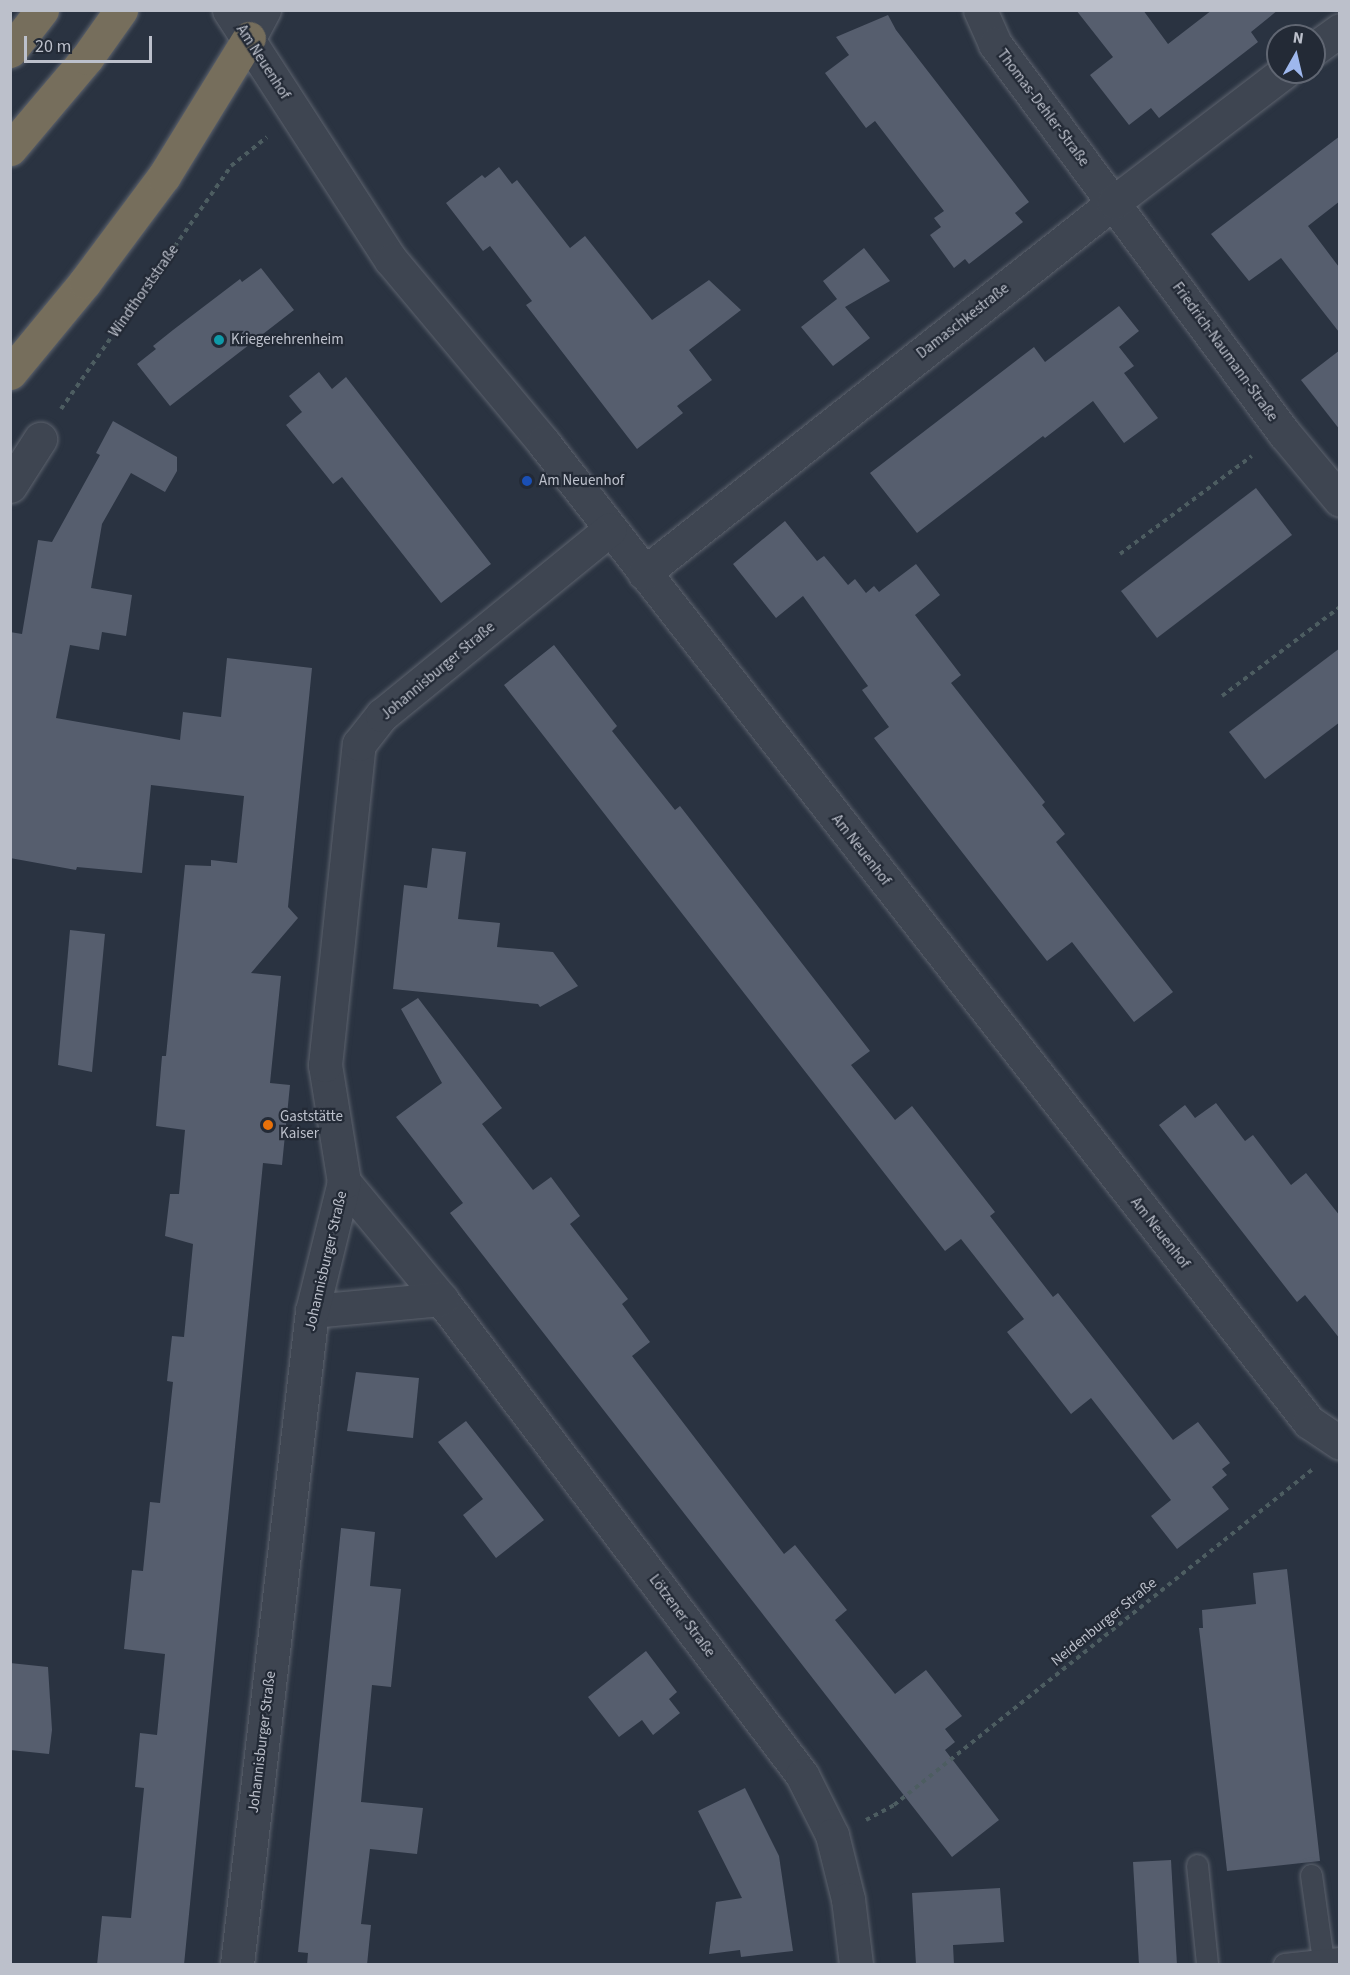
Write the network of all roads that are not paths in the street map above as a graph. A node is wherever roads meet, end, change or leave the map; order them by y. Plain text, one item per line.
1 (42, 10) edge
2 (121, 10) edge
3 (228, 10) edge
4 (980, 10) edge
5 (256, 24) edge
6 (1340, 30) edge
7 (1326, 40) edge
8 (10, 51) edge
9 (1268, 84) edge
10 (10, 148) edge
11 (1114, 202) junction
12 (10, 373) edge
13 (40, 439) road end
14 (10, 486) edge
15 (1340, 500) edge
16 (610, 529) junction
17 (644, 573) junction
18 (344, 1182) junction
19 (441, 1299) junction
20 (312, 1311) junction
21 (1331, 1453) edge
22 (1197, 1865) dead end
23 (1311, 1875) dead end
24 (1331, 1959) edge
25 (237, 1965) edge
26 (856, 1965) edge
27 (1207, 1965) edge
28 (1284, 1965) edge

1 - 8 highway
2 - 10 highway
3 - 5 street, Am Neuenhof
4 - 11 street, Thomas-Dehler-Straße
5 - 12 highway
5 - 16 street, Am Neuenhof
6 - 7 street
9 - 11 street, Damaschkestraße
11 - 15 street, Friedrich-Naumann-Straße
11 - 17 street, Damaschkestraße
13 - 14 street
16 - 17 street, Am Neuenhof
16 - 18 street, Johannisburger Straße
17 - 21 street, Am Neuenhof
18 - 19 street, Lötzener Straße
18 - 20 street, Johannisburger Straße
19 - 20 street
19 - 26 street, Lötzener Straße
20 - 25 street, Johannisburger Straße
22 - 27 lane
23 - 24 lane
24 - 28 lane

